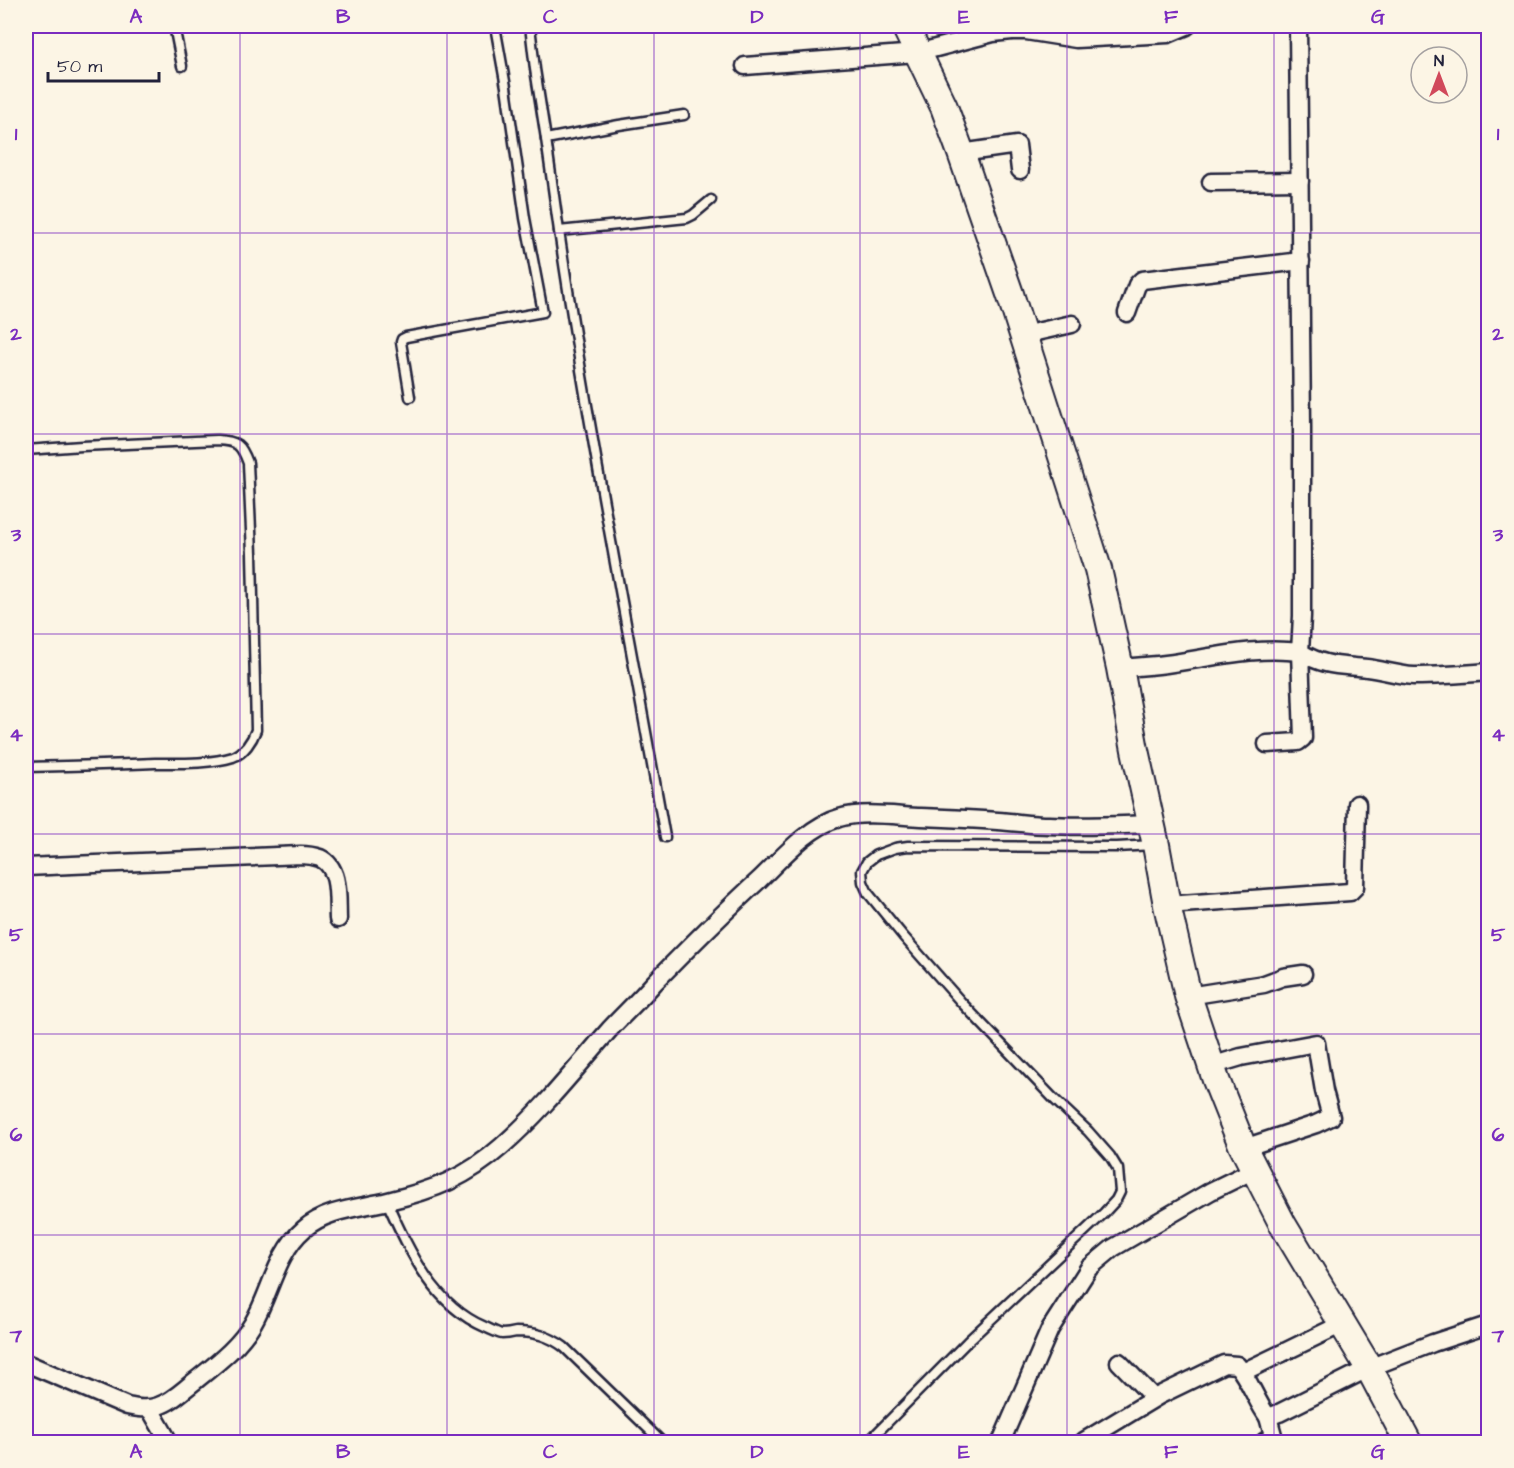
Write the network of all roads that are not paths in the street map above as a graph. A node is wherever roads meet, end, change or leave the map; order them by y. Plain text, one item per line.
1 (174, 26) edge
2 (495, 26) edge
3 (530, 26) edge
4 (905, 26) edge
5 (1187, 26) edge
6 (1298, 26) edge
7 (917, 53) junction
8 (182, 66) dead end
9 (745, 66) dead end
10 (684, 115) dead end
11 (546, 139) junction
12 (961, 153) junction
13 (1020, 170) dead end
14 (1300, 181) junction
15 (1211, 182) dead end
16 (711, 200) dead end
17 (559, 231) junction
18 (1301, 261) junction
19 (1127, 314) dead end
20 (1072, 324) dead end
21 (1023, 335) junction
22 (410, 398) dead end
23 (26, 450) edge
24 (1300, 652) junction
25 (1120, 668) junction
26 (1488, 672) edge
27 (1267, 744) dead end
28 (26, 768) edge
29 (1357, 804) dead end
30 (1154, 834) junction
31 (665, 837) dead end
32 (26, 867) edge
33 (1167, 905) junction
34 (338, 919) dead end
35 (1303, 974) dead end
36 (1188, 996) junction
37 (1211, 1066) junction
38 (1249, 1159) junction
39 (387, 1202) junction
40 (1342, 1324) junction
41 (1488, 1325) edge
42 (1119, 1362) dead end
43 (26, 1363) edge
44 (1368, 1368) junction
45 (1243, 1372) junction
46 (1154, 1398) junction
47 (150, 1409) junction
48 (1268, 1417) junction
49 (1084, 1441) dead end
50 (169, 1443) edge
51 (662, 1443) edge
52 (868, 1443) edge
53 (1001, 1443) edge
54 (1264, 1443) edge
55 (1408, 1443) edge

1 - 8 lane
2 - 22 lane
3 - 11 lane
4 - 7 main road
5 - 7 street
6 - 14 street
7 - 9 street
7 - 12 main road
10 - 11 lane
11 - 17 lane
12 - 13 street
12 - 21 main road
14 - 15 street
14 - 18 street
16 - 17 lane
17 - 31 lane
18 - 19 street
18 - 24 street
20 - 21 street
21 - 25 main road
23 - 28 lane
24 - 25 street
24 - 26 street
24 - 27 street
25 - 30 main road
29 - 33 street
30 - 33 main road
30 - 39 street
30 - 52 lane
32 - 34 street
33 - 36 main road
35 - 36 street
36 - 37 main road
37 - 38 main road
37 - 38 street
38 - 40 main road
38 - 53 street
39 - 47 street
39 - 51 lane
40 - 44 main road
40 - 45 street
41 - 44 street
42 - 46 street
43 - 47 street
44 - 48 street
44 - 55 main road
45 - 46 street
45 - 48 street
46 - 49 street
47 - 50 street
48 - 54 street

